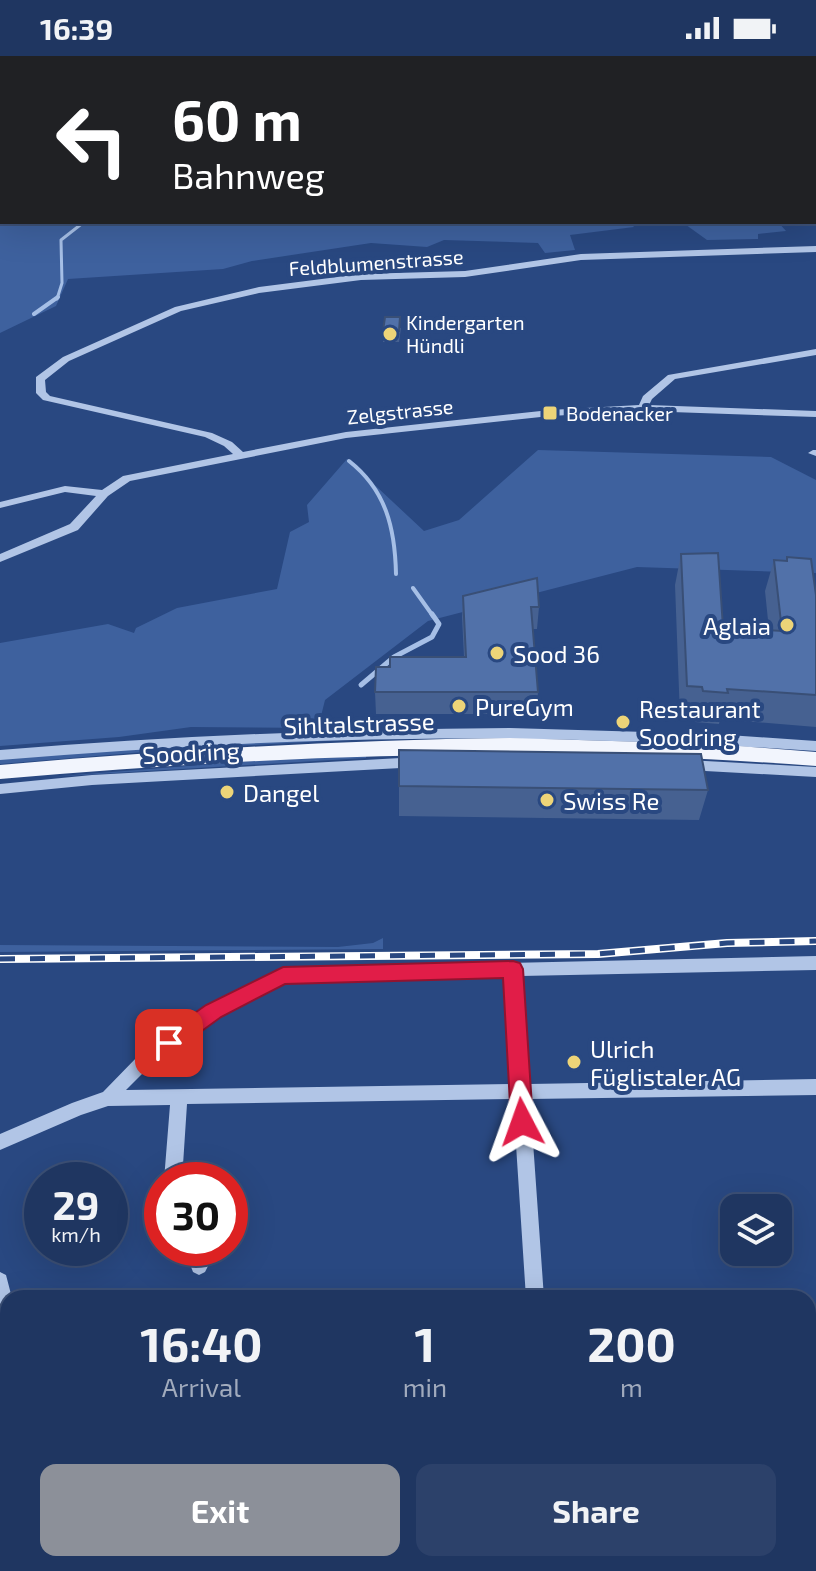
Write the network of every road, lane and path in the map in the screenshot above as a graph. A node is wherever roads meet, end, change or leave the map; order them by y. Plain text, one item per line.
1 (816, 249) edge
2 (816, 352) edge
3 (643, 408) junction
4 (816, 414) edge
5 (241, 456) junction
6 (104, 494) junction
7 (0, 505) edge
8 (0, 558) edge
9 (816, 746) edge
10 (0, 755) edge
11 (816, 759) edge
12 (474, 761) edge
13 (431, 762) edge
14 (0, 772) edge
15 (816, 772) edge
16 (0, 789) edge
17 (816, 963) edge
18 (513, 969) junction
19 (816, 1087) edge
20 (520, 1092) junction
21 (108, 1098) junction
22 (179, 1098) junction
23 (0, 1142) edge
24 (174, 1162) edge
25 (534, 1290) edge

1 - 5 street, Feldblumenstrasse
2 - 3 street
3 - 4 street, Zelgstrasse
3 - 5 street, Zelgstrasse
5 - 6 street, Zelgstrasse
6 - 7 street
6 - 8 street, Zelgstrasse
9 - 10 street, Soodring
11 - 14 main road, Sihltalstrasse
12 - 15 street
13 - 16 street, Soodring
17 - 18 street
18 - 20 street
18 - 21 street
19 - 20 street
20 - 22 street
20 - 25 street
21 - 22 street
21 - 23 street
22 - 24 street

